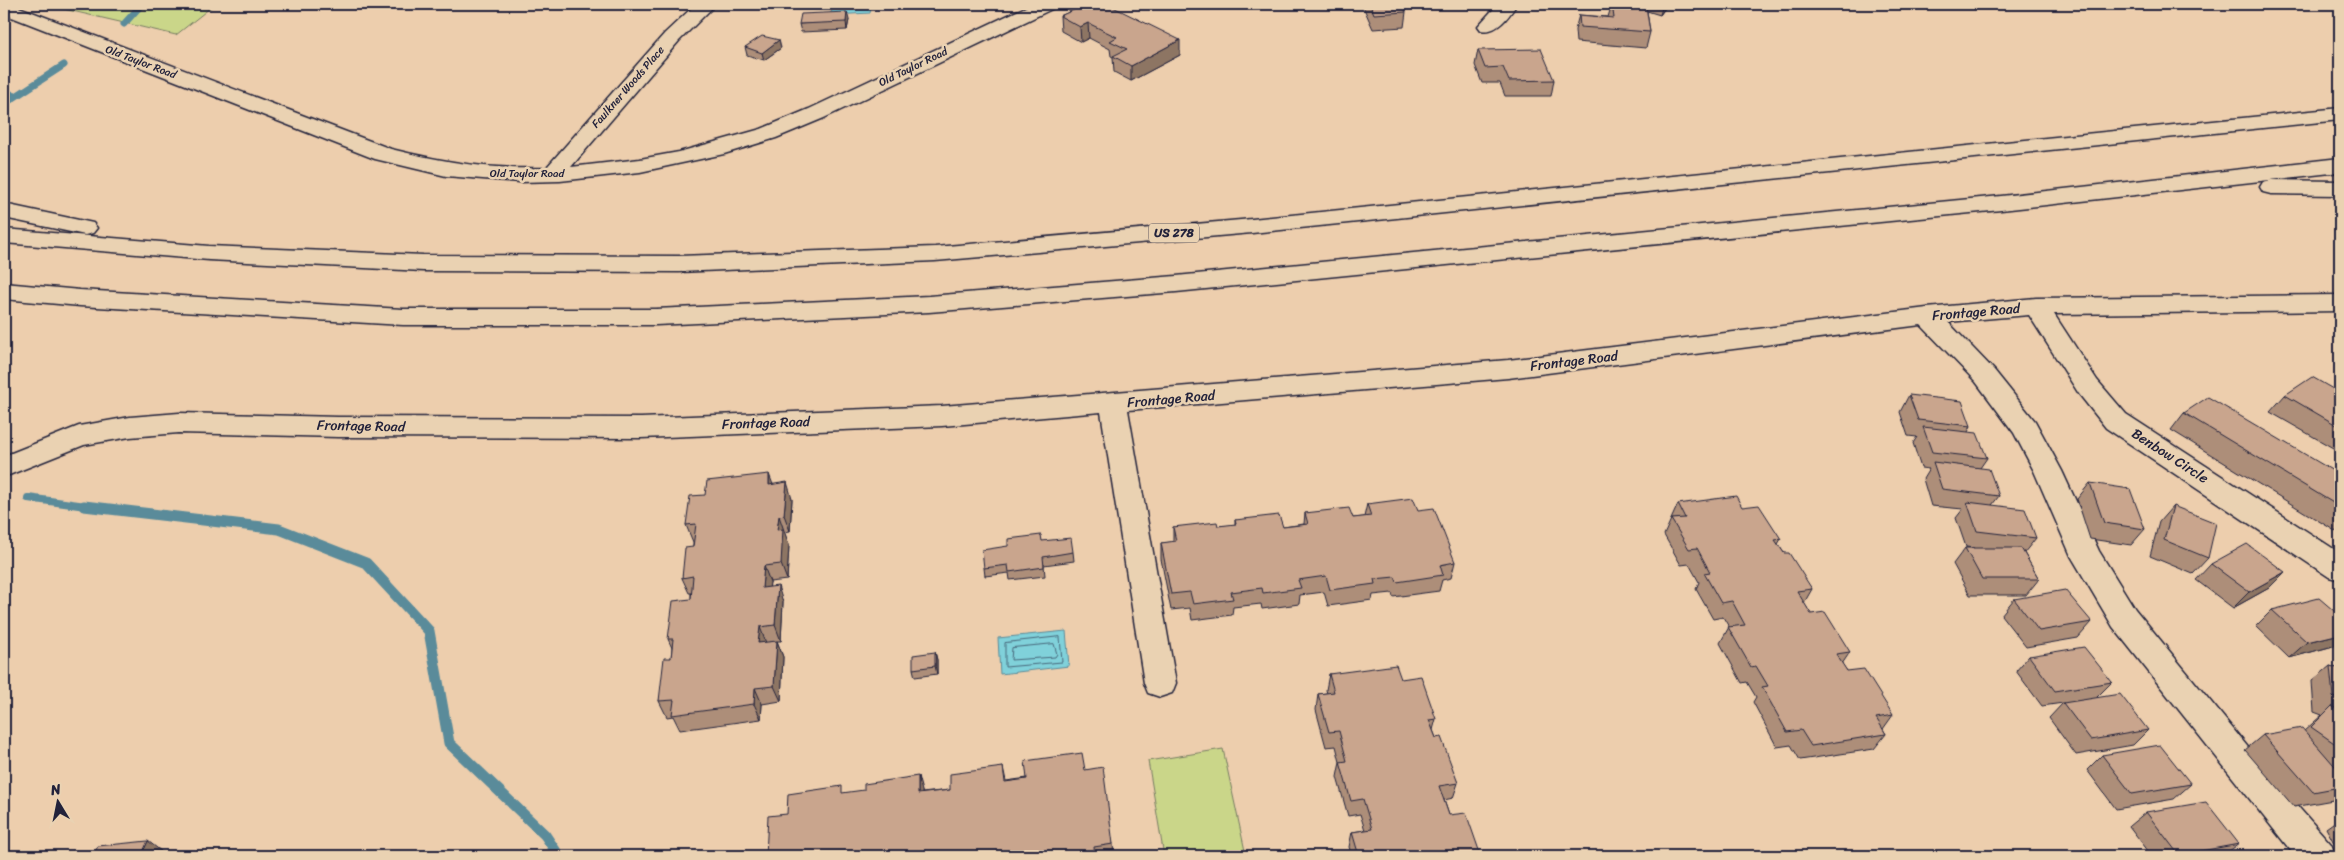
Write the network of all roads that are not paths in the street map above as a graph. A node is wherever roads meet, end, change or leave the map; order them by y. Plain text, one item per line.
1 (707, 4) edge
2 (1047, 4) edge
3 (1508, 4) edge
4 (4, 8) edge
5 (1488, 26) dead end
6 (2340, 96) edge
7 (2340, 114) edge
8 (2074, 142) junction
9 (2340, 165) edge
10 (553, 174) junction
11 (2150, 186) junction
12 (2340, 188) edge
13 (4, 211) edge
14 (4, 236) edge
15 (209, 253) junction
16 (4, 291) edge
17 (4, 297) edge
18 (80, 298) junction
19 (2340, 303) edge
20 (2036, 306) junction
21 (1927, 316) junction
22 (1113, 404) junction
23 (4, 467) edge
24 (2340, 568) edge
25 (1160, 683) dead end
26 (2318, 856) edge

1 - 10 main road, Faulkner Woods Place
2 - 10 main road, Old Taylor Road
3 - 5 main road
4 - 10 main road, Old Taylor Road
6 - 8 main road
7 - 8 main road, US 278
8 - 15 main road, US 278
9 - 11 main road
11 - 12 main road
11 - 18 main road
13 - 15 main road
14 - 15 main road, US 278
16 - 18 main road
17 - 18 main road
19 - 20 main road, Frontage Road
20 - 21 main road, Frontage Road
20 - 24 main road, Benbow Circle
21 - 22 main road, Frontage Road
21 - 26 main road
22 - 23 main road, Frontage Road
22 - 25 main road

